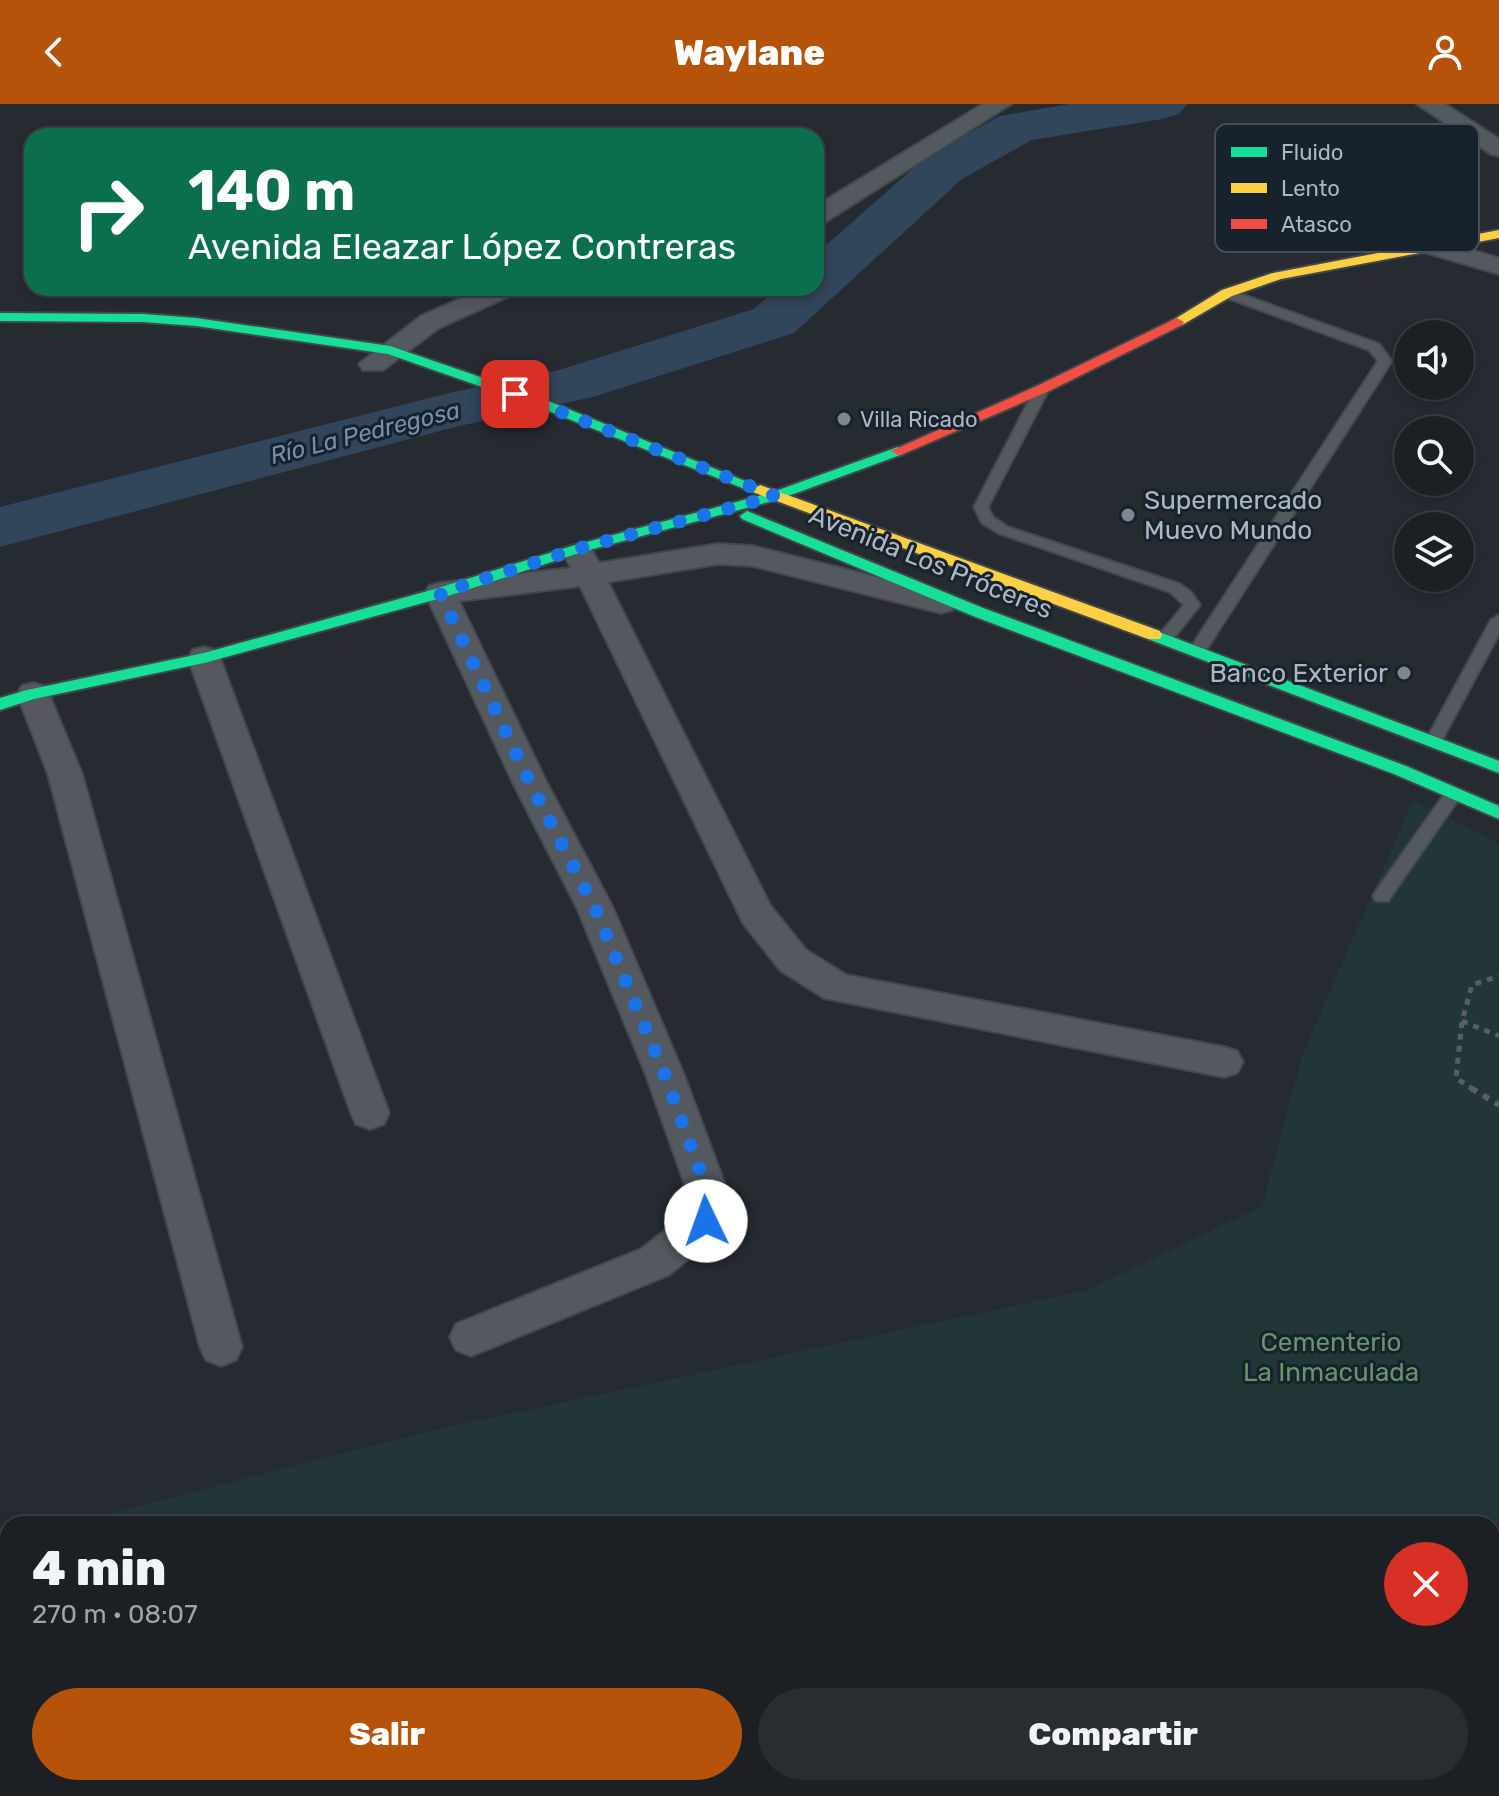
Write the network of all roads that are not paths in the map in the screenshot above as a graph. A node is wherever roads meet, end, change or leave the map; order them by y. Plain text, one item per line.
1 (999, 104) edge
2 (1429, 104) edge
3 (1460, 124) edge
4 (1479, 136) edge
5 (1499, 149) edge
6 (824, 212) edge
7 (1499, 234) edge
8 (1479, 238) edge
9 (1406, 252) edge
10 (1450, 252) edge
11 (1499, 266) edge
12 (1227, 293) junction
13 (487, 296) edge
14 (0, 317) edge
15 (384, 361) junction
16 (1042, 389) junction
17 (775, 496) junction
18 (701, 497) dead end
19 (731, 509) junction
20 (706, 533) dead end
21 (746, 536) dead end
22 (589, 556) junction
23 (440, 593) junction
24 (978, 612) junction
25 (1499, 620) edge
26 (1163, 640) junction
27 (1197, 651) junction
28 (204, 658) junction
29 (17, 699) edge
30 (1433, 742) junction
31 (1499, 767) edge
32 (1454, 793) junction
33 (1499, 813) edge
34 (1382, 896) dead end
35 (1224, 1062) dead end
36 (370, 1113) dead end
37 (471, 1337) dead end
38 (221, 1347) dead end

1 - 6 street
2 - 3 street
4 - 5 street
7 - 8 main road
9 - 12 main road
10 - 11 street
12 - 16 main road
12 - 27 lane
13 - 15 street
14 - 15 main road, Avenida Los Próceres
15 - 17 main road, Avenida Los Próceres
16 - 17 main road
16 - 26 lane
17 - 19 main road
17 - 26 main road, Avenida Los Próceres
18 - 19 main road, Avenida Los Próceres
19 - 22 main road
19 - 24 main road, Avenida Los Próceres
20 - 22 main road
21 - 24 main road
22 - 23 street
22 - 24 street
22 - 35 street
23 - 28 main road
23 - 37 street
24 - 32 main road, Avenida Los Próceres
25 - 30 lane
26 - 27 main road, Avenida Los Próceres
27 - 30 main road, Avenida Los Próceres
28 - 29 main road
28 - 36 street
29 - 38 street
30 - 31 main road, Avenida Los Próceres
32 - 33 main road, Avenida Los Próceres
32 - 34 lane

